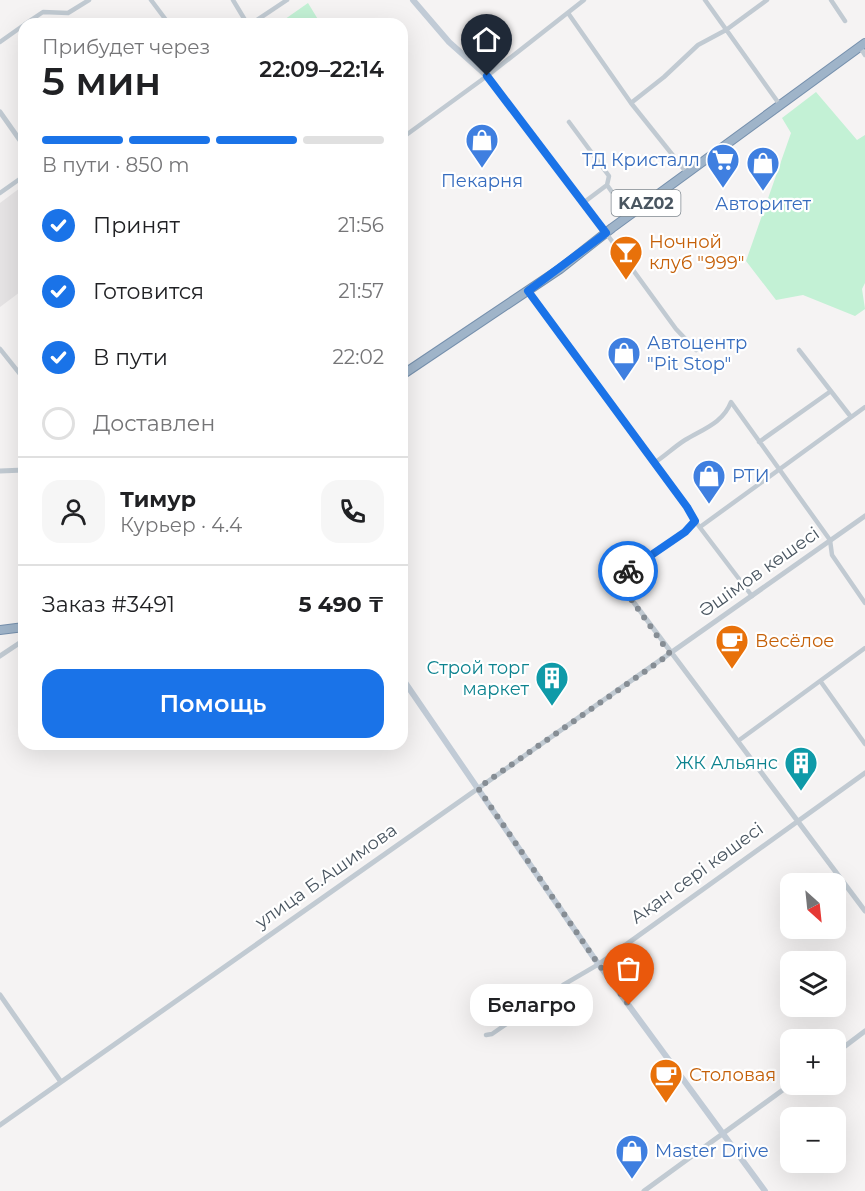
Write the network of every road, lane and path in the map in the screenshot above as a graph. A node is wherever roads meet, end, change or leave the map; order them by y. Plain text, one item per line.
1 (89, 0) edge
2 (151, 0) edge
3 (233, 0) edge
4 (287, 0) edge
5 (413, 0) edge
6 (584, 0) edge
7 (705, 0) edge
8 (767, 0) edge
9 (831, 0) edge
10 (568, 13) junction
11 (35, 18) edge
12 (164, 18) edge
13 (244, 18) edge
14 (261, 18) edge
15 (845, 21) dead end
16 (18, 30) edge
17 (726, 30) junction
18 (0, 42) edge
19 (862, 45) edge
20 (865, 55) edge
21 (487, 76) junction
22 (812, 82) junction
23 (631, 103) junction
24 (780, 105) junction
25 (0, 112) edge
26 (569, 122) dead end
27 (408, 134) edge
28 (18, 138) edge
29 (687, 173) junction
30 (18, 180) edge
31 (607, 185) junction
32 (0, 193) edge
33 (583, 203) junction
34 (629, 216) junction
35 (609, 237) junction
36 (528, 291) junction
37 (0, 349) edge
38 (799, 350) dead end
39 (696, 351) dead end
40 (408, 371) edge
41 (18, 372) edge
42 (831, 391) junction
43 (865, 408) edge
44 (851, 417) junction
45 (759, 442) junction
46 (654, 463) junction
47 (778, 469) junction
48 (18, 470) edge
49 (0, 471) edge
50 (865, 516) edge
51 (695, 521) junction
52 (700, 527) junction
53 (830, 540) junction
54 (752, 596) junction
55 (865, 603) edge
56 (18, 628) edge
57 (0, 630) edge
58 (18, 644) edge
59 (865, 648) edge
60 (670, 654) junction
61 (0, 656) edge
62 (820, 682) junction
63 (408, 687) edge
64 (738, 741) junction
65 (865, 744) edge
66 (865, 773) edge
67 (478, 788) junction
68 (798, 820) junction
69 (865, 911) edge
70 (598, 964) junction
71 (0, 995) edge
72 (865, 1031) edge
73 (486, 1035) dead end
74 (846, 1045) edge
75 (61, 1082) junction
76 (780, 1092) edge
77 (0, 1125) edge
78 (723, 1133) junction
79 (644, 1191) edge
80 (765, 1191) edge

1 - 11 street
2 - 12 street
3 - 13 street
4 - 14 street
5 - 21 main road
6 - 10 street
7 - 17 street
8 - 17 street
9 - 15 street
10 - 21 street
10 - 23 street
16 - 18 street
17 - 23 street
17 - 24 street
19 - 20 street
19 - 22 highway, KАZ02
21 - 27 street
21 - 33 main road
22 - 24 highway, KАZ02
22 - 35 highway, KАZ02
23 - 29 street
24 - 29 highway, KАZ02
25 - 28 street
26 - 31 street
29 - 34 highway, KАZ02
30 - 32 street
31 - 33 street
31 - 34 street
33 - 35 main road
34 - 35 highway, KАZ02
35 - 36 highway, KАZ02
35 - 39 street
36 - 40 highway, KАZ02
36 - 46 street
37 - 41 street
38 - 42 street
42 - 44 street
42 - 45 street
43 - 44 street
44 - 47 street
45 - 46 street
45 - 47 street
46 - 51 street
47 - 52 street
47 - 53 street
48 - 49 street
50 - 53 street, Әшімов көшесі
51 - 52 street
51 - 60 street
52 - 54 street
53 - 54 street, Әшімов көшесі
53 - 55 street
54 - 60 street, Әшімов көшесі
56 - 57 highway
58 - 61 street
59 - 62 street
60 - 64 street
60 - 67 street, улица Б.Ашимова
62 - 64 street
62 - 65 street
63 - 67 main road
64 - 68 street
66 - 68 street, Ақан сері көшесі
67 - 70 main road
67 - 75 street, улица Б.Ашимова
68 - 69 street
68 - 70 street, Ақан сері көшесі
70 - 73 street, Ақан сері көшесі
70 - 78 main road
71 - 75 street
72 - 74 street
75 - 77 street, улица Б.Ашимова
76 - 78 street
78 - 79 street
78 - 80 main road

